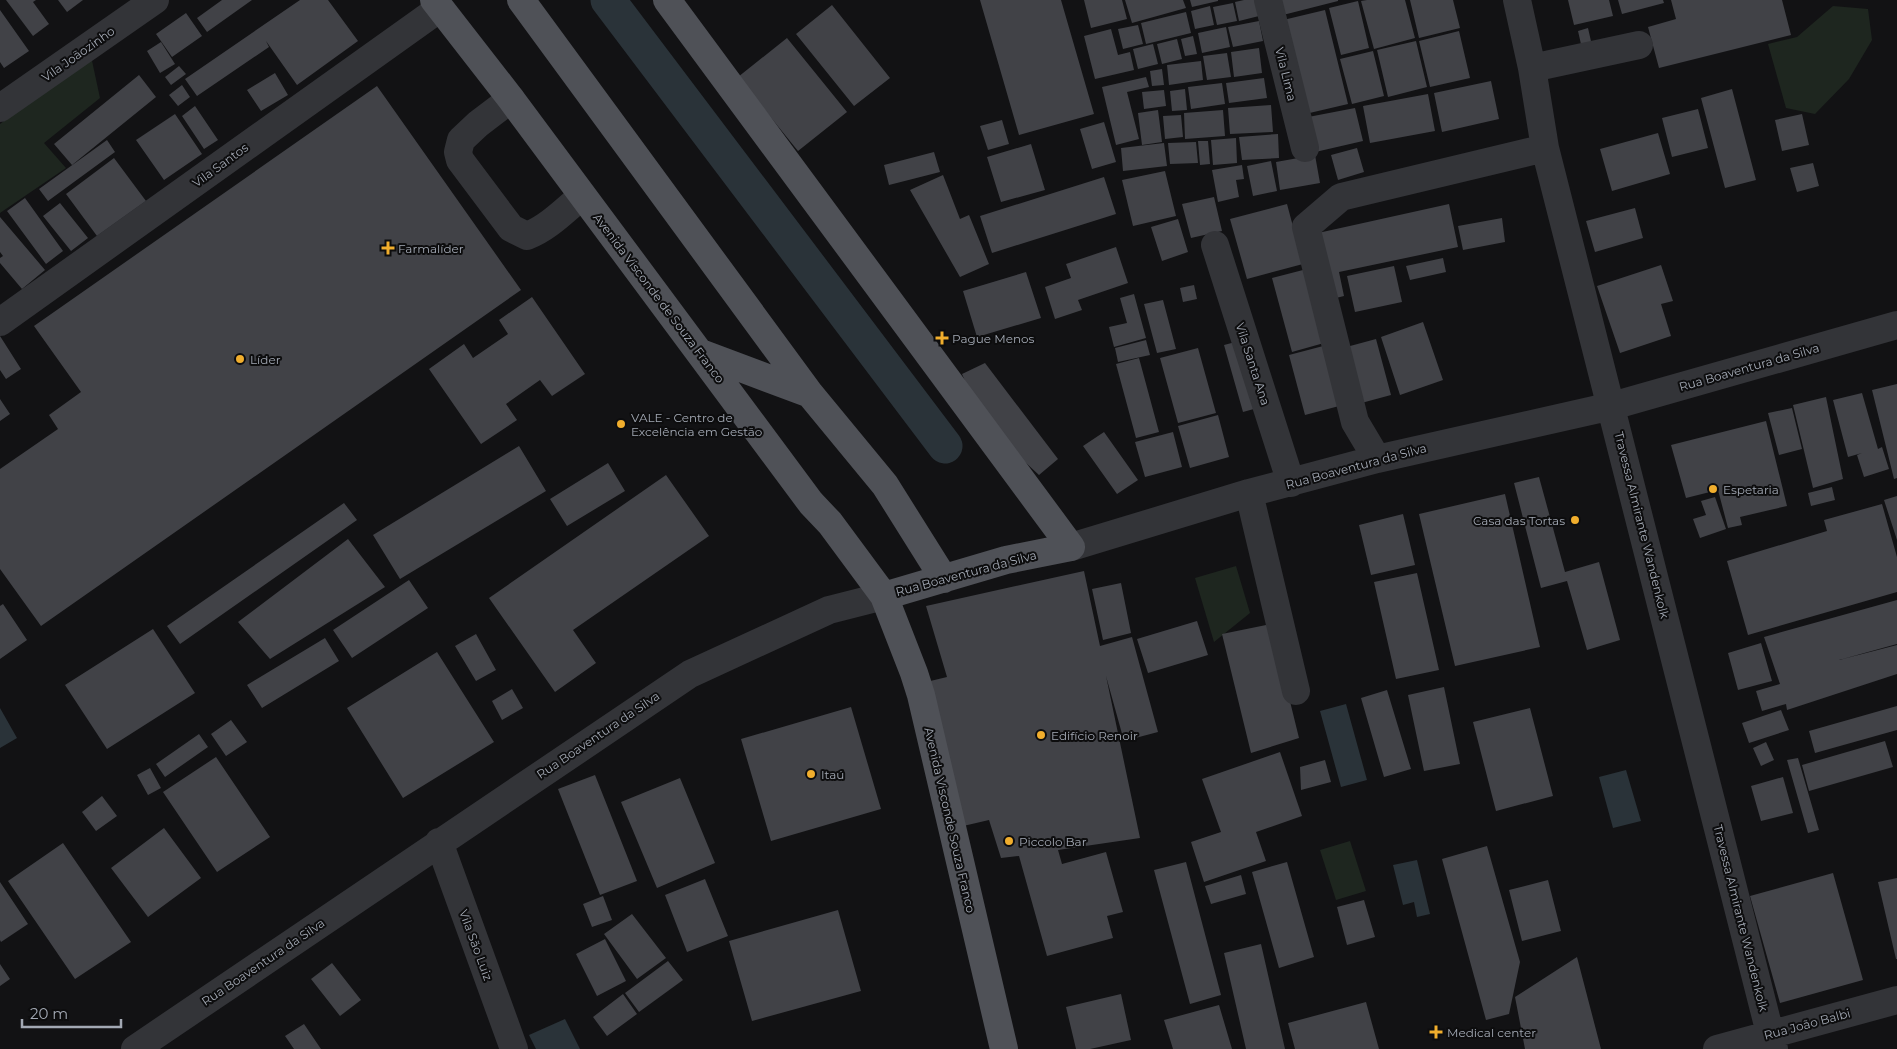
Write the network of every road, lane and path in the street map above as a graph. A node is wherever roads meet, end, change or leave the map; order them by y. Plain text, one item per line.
1 (155, 0) edge
2 (521, 0) edge
3 (667, 0) edge
4 (1268, 0) edge
5 (1517, 0) edge
6 (437, 4) edge
7 (1638, 45) dead end
8 (1532, 68) junction
9 (511, 99) junction
10 (0, 108) edge
11 (1305, 148) dead end
12 (1545, 148) junction
13 (582, 196) junction
14 (1215, 245) dead end
15 (0, 322) edge
16 (1897, 325) edge
17 (701, 354) junction
18 (810, 394) junction
19 (1612, 406) junction
20 (1377, 459) junction
21 (1291, 484) junction
22 (1249, 493) junction
23 (1071, 547) junction
24 (944, 579) junction
25 (884, 596) junction
26 (1296, 691) dead end
27 (439, 842) junction
28 (1897, 1000) edge
29 (1772, 1042) edge
30 (135, 1049) edge
31 (514, 1049) edge
32 (1004, 1049) edge
33 (1717, 1049) edge

1 - 10 street, Vila Joãozinho
2 - 18 main road
3 - 23 main road
4 - 11 street, Vila Lima
5 - 8 street, Travessa Almirante Wandenkolk
6 - 9 main road, Avenida Visconde de Souza Franco
6 - 15 street, Vila Santos
7 - 8 street
8 - 12 street, Travessa Almirante Wandenkolk
9 - 13 main road, Avenida Visconde de Souza Franco
9 - 13 street
12 - 19 street, Travessa Almirante Wandenkolk
12 - 20 street
13 - 17 main road, Avenida Visconde de Souza Franco
14 - 21 street, Vila Santa Ana
16 - 19 street, Rua Boaventura da Silva
17 - 18 main road
17 - 25 main road, Avenida Visconde de Souza Franco
18 - 24 main road
19 - 20 street, Rua Boaventura da Silva
19 - 29 street, Travessa Almirante Wandenkolk
20 - 21 street, Rua Boaventura da Silva
21 - 22 street, Rua Boaventura da Silva
22 - 23 street, Rua Boaventura da Silva
22 - 26 street
23 - 24 main road, Rua Boaventura da Silva
24 - 25 main road, Rua Boaventura da Silva
25 - 27 street, Rua Boaventura da Silva
25 - 32 main road, Avenida Visconde Souza Franco
27 - 30 street, Rua Boaventura da Silva
27 - 31 street, Vila São Luiz
28 - 29 street, Rua João Balbi
29 - 33 street, Rua João Balbi

